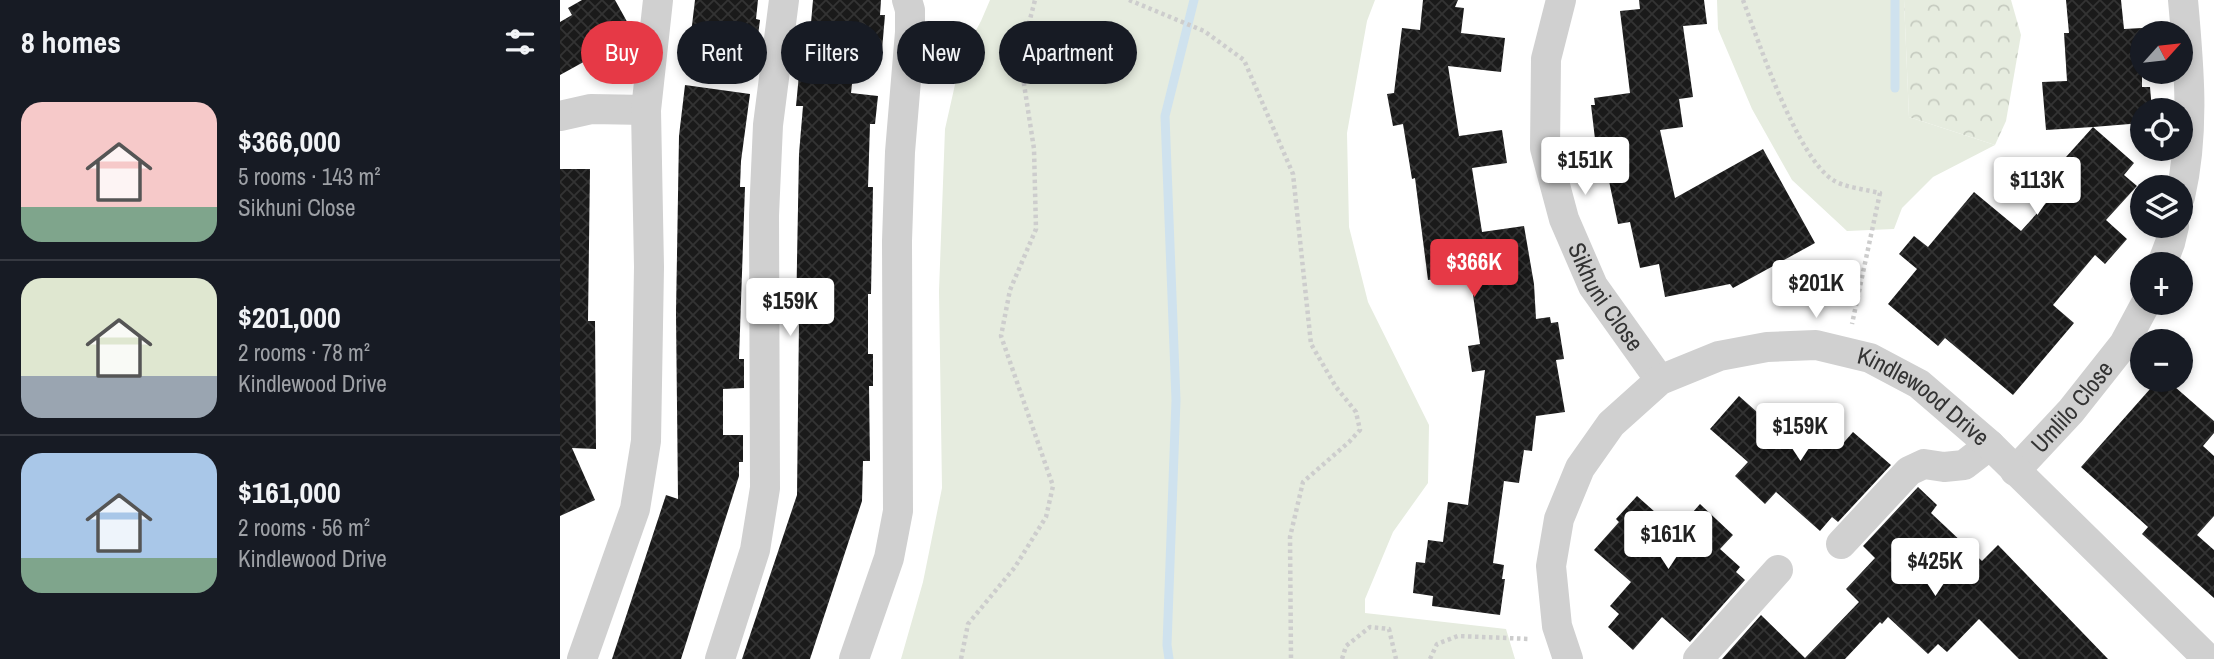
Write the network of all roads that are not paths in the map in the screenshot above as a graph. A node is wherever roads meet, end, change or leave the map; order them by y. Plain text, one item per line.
1 (658, 0) edge
2 (784, 0) edge
3 (907, 0) edge
4 (1561, 0) edge
5 (2183, 0) edge
6 (646, 110) junction
7 (560, 116) edge
8 (2183, 175) edge
9 (2140, 315) edge
10 (1660, 380) junction
11 (1990, 445) junction
12 (2015, 471) junction
13 (1841, 544) dead end
14 (1778, 570) dead end
15 (1565, 650) edge
16 (582, 659) edge
17 (720, 659) edge
18 (854, 659) edge
19 (1698, 659) edge
20 (2208, 659) edge

1 - 6 street
2 - 17 street
3 - 18 street
4 - 10 street, Sikhuni Close
5 - 8 street
6 - 7 street
6 - 16 street
9 - 12 street, Umlilo Close
10 - 11 street, Kindlewood Drive
10 - 15 street, Kindlewood Drive
11 - 12 street, Kindlewood Drive
11 - 13 street
12 - 20 street, Kindlewood Drive
14 - 19 street

